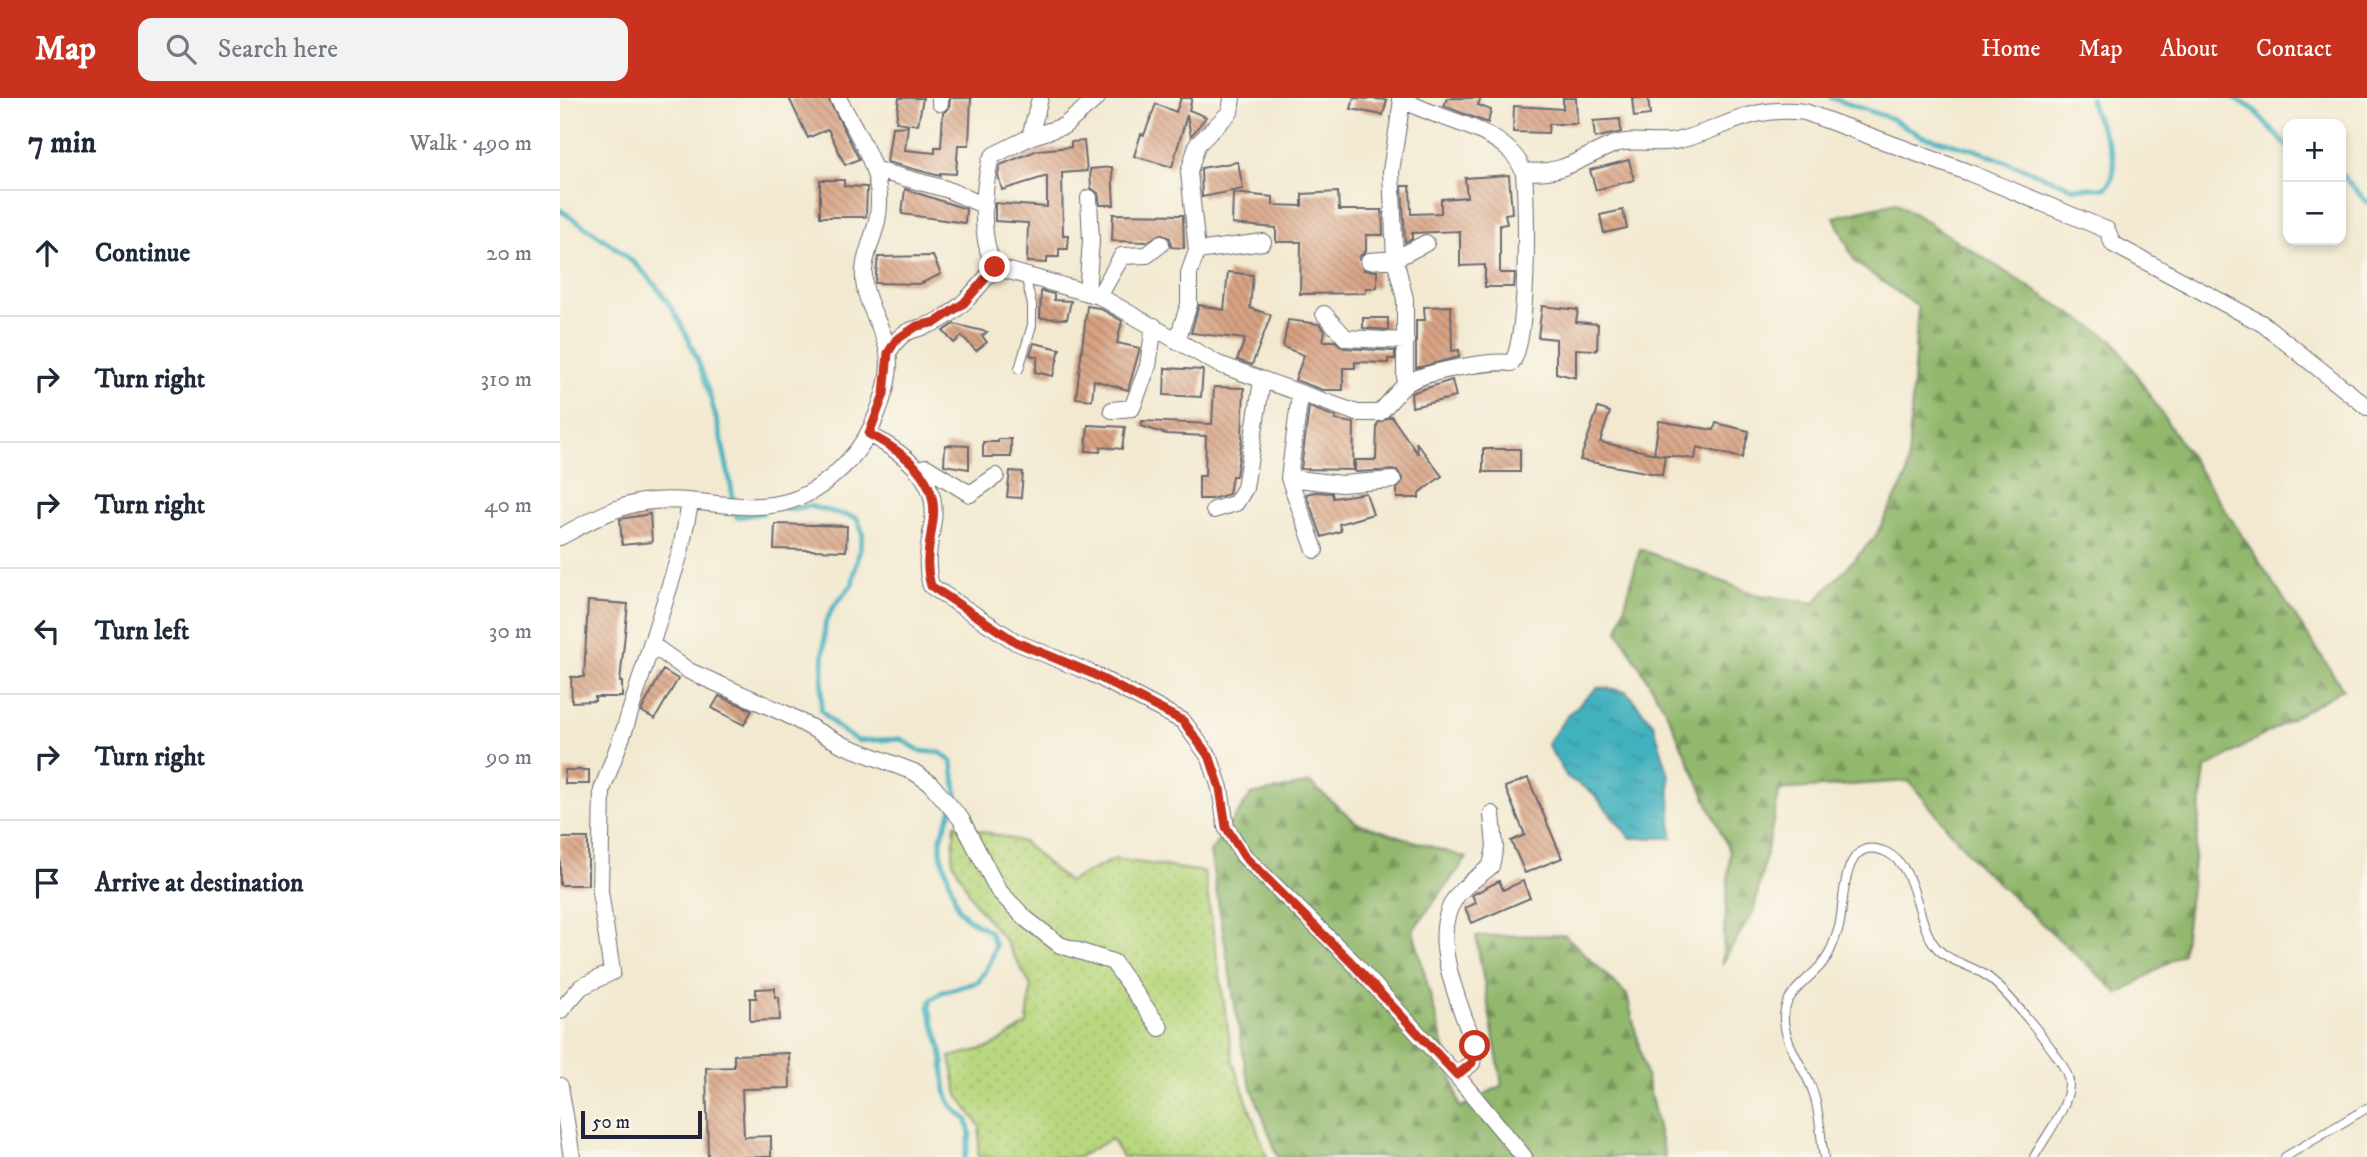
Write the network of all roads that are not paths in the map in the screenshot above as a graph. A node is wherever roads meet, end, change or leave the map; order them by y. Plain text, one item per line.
1 (838, 98) edge
2 (1040, 98) edge
3 (1097, 98) edge
4 (1232, 98) edge
5 (1401, 99) edge
6 (1030, 137) junction
7 (876, 170) junction
8 (1524, 171) junction
9 (1089, 198) dead end
10 (985, 206) junction
11 (1263, 242) dead end
12 (1426, 243) dead end
13 (1161, 244) dead end
14 (1197, 251) junction
15 (1395, 259) junction
16 (1368, 261) dead end
17 (995, 267) junction
18 (1025, 275) junction
19 (1093, 295) junction
20 (1324, 314) dead end
21 (1154, 327) junction
22 (1177, 341) junction
23 (1406, 341) junction
24 (888, 353) junction
25 (1019, 369) dead end
26 (1262, 381) junction
27 (1405, 385) junction
28 (1300, 395) junction
29 (2367, 407) edge
30 (1112, 410) dead end
31 (869, 434) junction
32 (918, 469) junction
33 (996, 476) dead end
34 (1289, 478) junction
35 (1393, 480) dead end
36 (690, 504) junction
37 (1214, 510) dead end
38 (560, 537) edge
39 (1315, 550) dead end
40 (651, 644) junction
41 (1492, 814) dead end
42 (560, 1011) edge
43 (1160, 1028) dead end
44 (1457, 1075) junction
45 (560, 1086) edge
46 (2367, 1108) edge
47 (572, 1157) edge
48 (1524, 1157) edge
49 (1824, 1157) edge
50 (2034, 1157) edge
51 (2285, 1157) edge

1 - 7 street
2 - 6 street
3 - 6 street
4 - 14 street
5 - 8 street
5 - 15 street
6 - 10 street
7 - 10 street
7 - 24 street
8 - 27 street
8 - 29 street
9 - 19 street
10 - 17 street
11 - 14 street
12 - 15 street
13 - 19 street
14 - 22 street
15 - 16 street
15 - 23 street
17 - 18 street
17 - 24 street
18 - 19 street
18 - 25 lane
19 - 21 street
20 - 23 street
21 - 22 street
21 - 30 street
22 - 26 street
23 - 27 street
24 - 31 street
26 - 28 street
26 - 37 street
27 - 28 street
28 - 34 street
31 - 32 street
31 - 36 street
32 - 33 street
32 - 44 street
34 - 35 street
34 - 39 street
36 - 38 street
36 - 40 street
40 - 42 street
40 - 43 street
41 - 44 street
44 - 48 street
45 - 47 street
46 - 51 lane
49 - 50 lane

